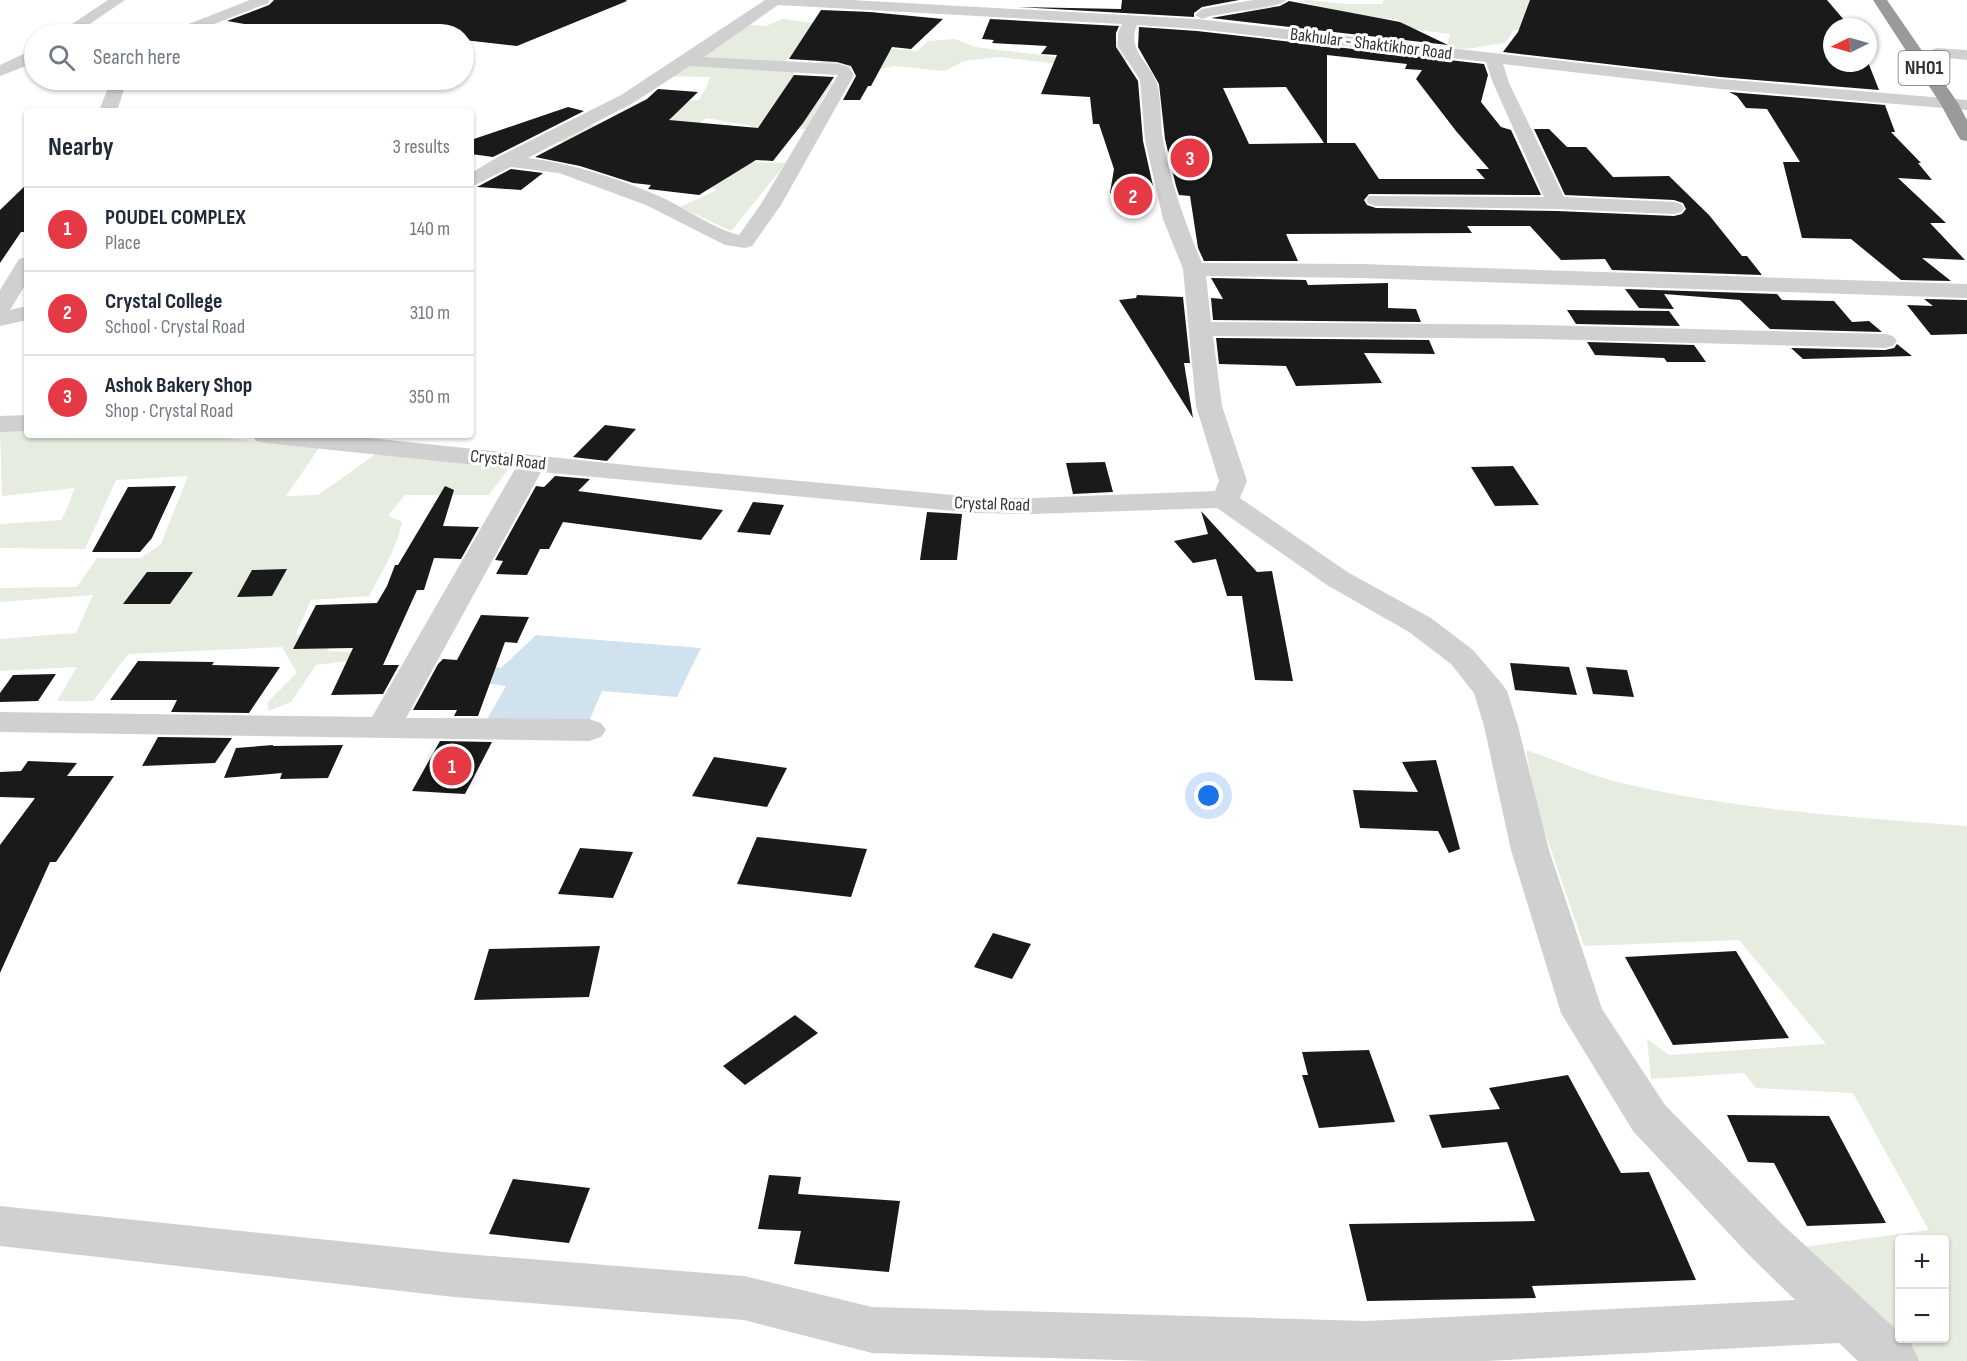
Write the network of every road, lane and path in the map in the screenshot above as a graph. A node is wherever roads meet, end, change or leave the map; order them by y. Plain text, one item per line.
1 (118, 0) edge
2 (262, 0) edge
3 (774, 0) edge
4 (1024, 0) edge
5 (1280, 0) edge
6 (1880, 0) edge
7 (1008, 14) junction
8 (1131, 21) junction
9 (81, 24) edge
10 (201, 24) edge
11 (1197, 24) junction
12 (1926, 35) dead end
13 (1937, 53) junction
14 (1967, 55) edge
15 (1493, 58) junction
16 (24, 61) edge
17 (686, 61) junction
18 (0, 71) edge
19 (1949, 72) dead end
20 (115, 90) edge
21 (1961, 100) edge
22 (109, 108) edge
23 (1967, 136) edge
24 (505, 161) junction
25 (474, 179) edge
26 (1376, 200) dead end
27 (1557, 203) junction
28 (1674, 208) dead end
29 (24, 269) edge
30 (1194, 269) junction
31 (1967, 291) edge
32 (0, 308) edge
33 (24, 314) edge
34 (0, 319) edge
35 (1201, 329) junction
36 (1885, 341) dead end
37 (24, 423) edge
38 (0, 424) edge
39 (295, 438) edge
40 (533, 462) junction
41 (1223, 499) junction
42 (0, 722) edge
43 (383, 728) junction
44 (589, 730) dead end
45 (0, 1226) edge
46 (1849, 1320) junction
47 (1893, 1361) edge

1 - 9 street
2 - 10 street
3 - 7 street, Bakhular - Shaktikhor Road
3 - 17 street
4 - 7 street
5 - 11 street
6 - 21 highway, NH01
7 - 8 street, Bakhular - Shaktikhor Road
8 - 11 street, Bakhular - Shaktikhor Road
8 - 30 street
11 - 15 street, Bakhular - Shaktikhor Road
12 - 13 highway, NH01
13 - 14 street
13 - 19 highway, NH01
15 - 21 street, Bakhular - Shaktikhor Road
15 - 27 street
16 - 18 street
17 - 24 street
17 - 24 street
20 - 22 street
21 - 23 highway, NH01
24 - 25 street
26 - 27 street
27 - 28 street
29 - 32 street
30 - 31 street
30 - 35 street
33 - 34 street
35 - 36 street
35 - 41 street
37 - 38 street
39 - 40 street, Crystal Road
40 - 41 street, Crystal Road
40 - 43 street
41 - 46 street
42 - 43 street
43 - 44 street
45 - 46 street
46 - 47 street

